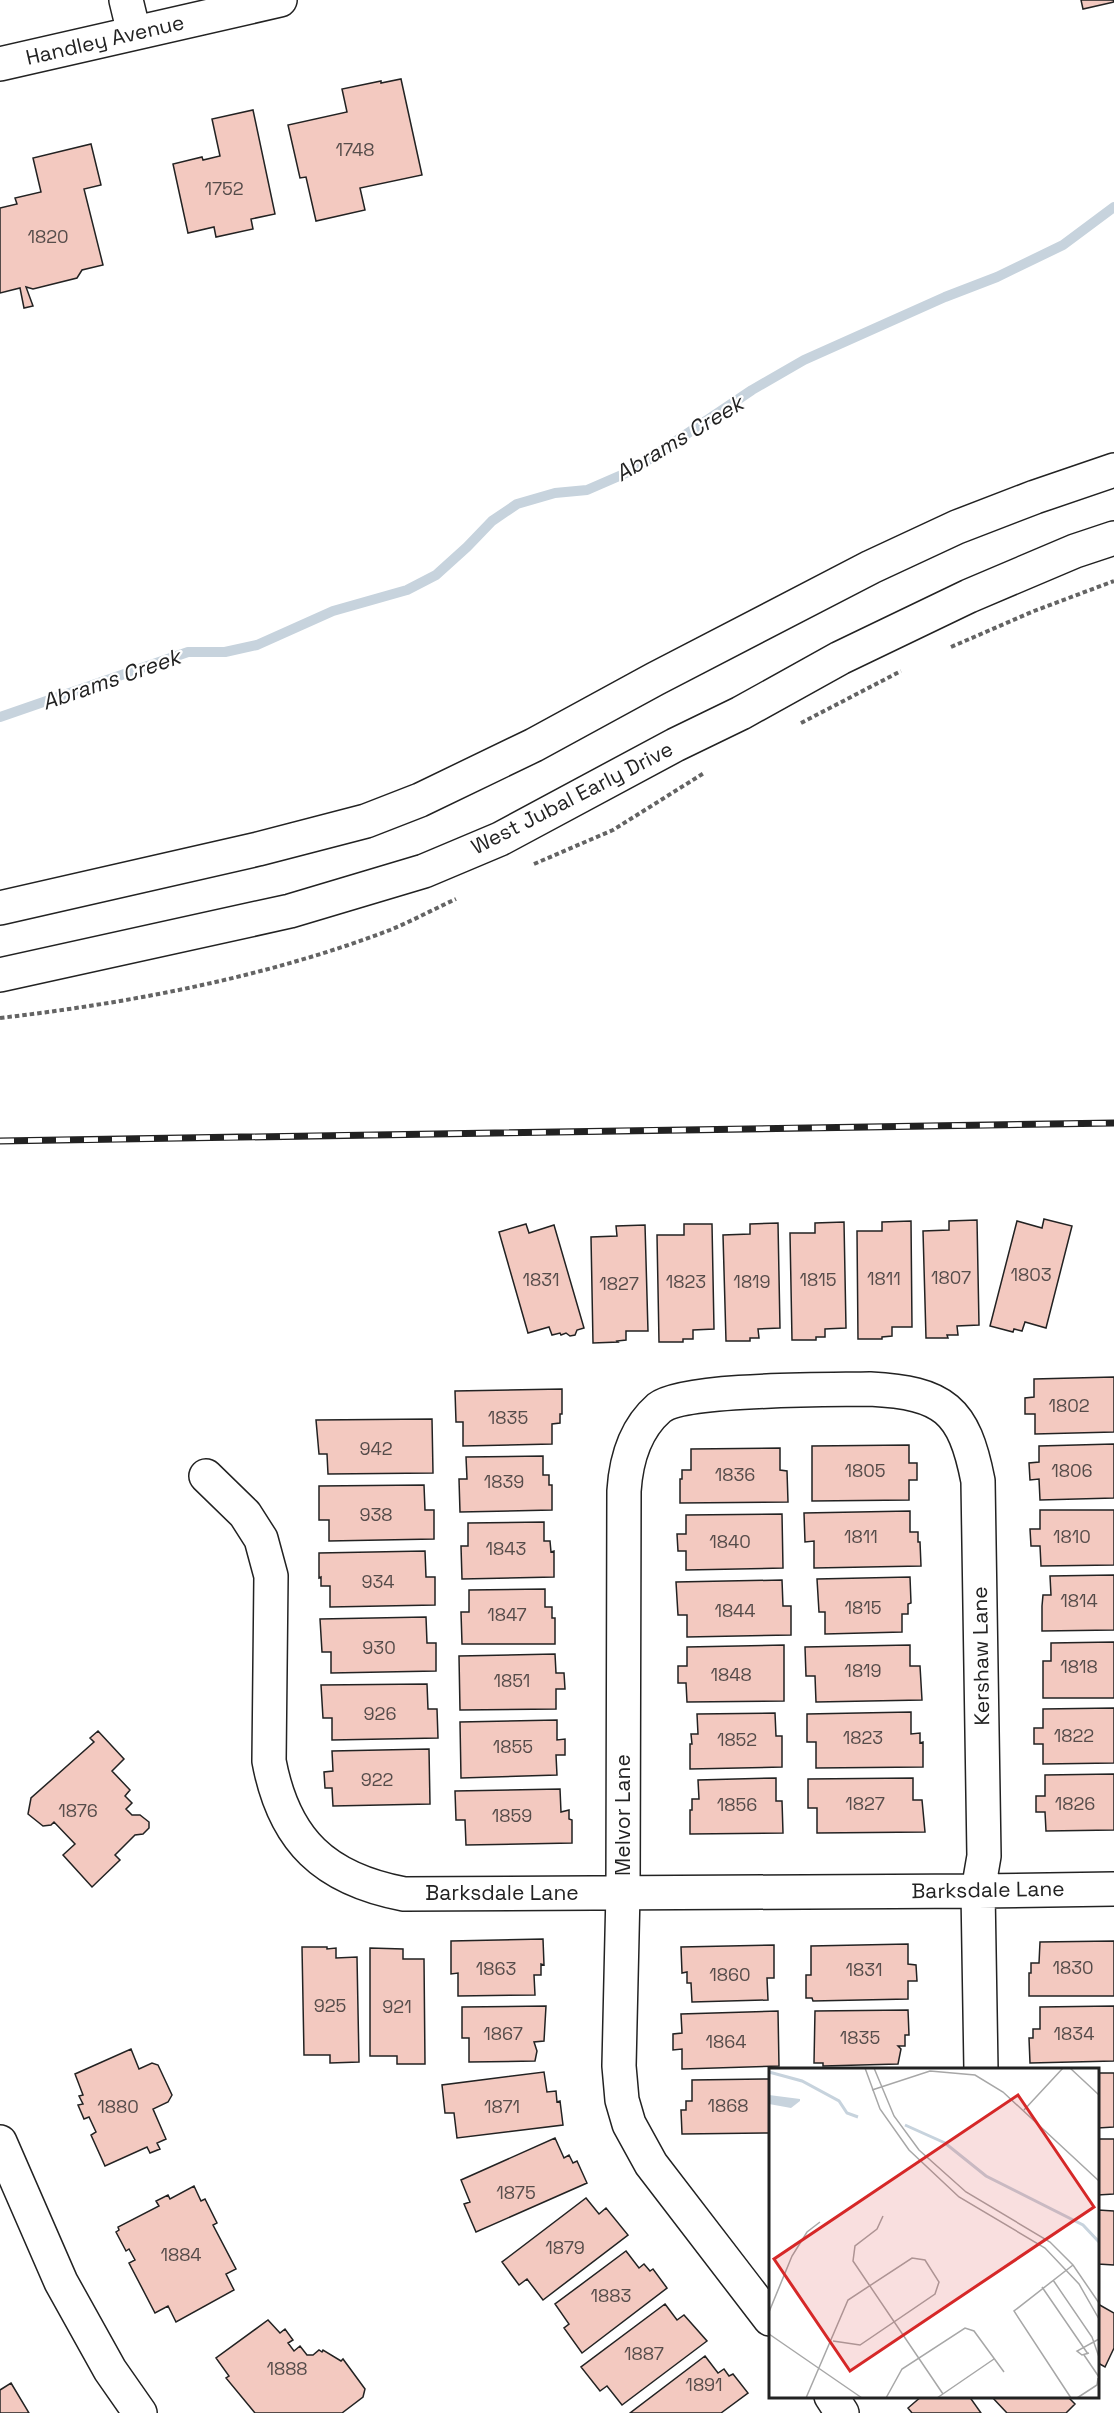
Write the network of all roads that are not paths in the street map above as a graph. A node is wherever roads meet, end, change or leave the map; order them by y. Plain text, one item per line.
1 (126, 0) edge
2 (280, 0) edge
3 (134, 33) junction
4 (0, 64) edge
5 (1114, 470) edge
6 (1114, 538) edge
7 (0, 908) edge
8 (0, 975) edge
9 (793, 1392) joint
10 (206, 1476) dead end
11 (1114, 1889) edge
12 (978, 1891) junction
13 (623, 1892) junction
14 (981, 2068) edge
15 (0, 2142) edge
16 (769, 2316) edge
17 (832, 2398) edge
18 (140, 2413) edge
19 (842, 2413) edge

1 - 3 street
2 - 3 street, Handley Avenue
3 - 4 street, Handley Avenue
5 - 7 street
6 - 8 street, West Jubal Early Drive
9 - 12 street, Kershaw Lane
9 - 13 street, Melvor Lane
10 - 13 street, Barksdale Lane
11 - 12 street, Barksdale Lane
12 - 13 street, Barksdale Lane
12 - 14 street, Kershaw Lane
13 - 16 street, Melvor Lane
15 - 18 street
17 - 19 street

